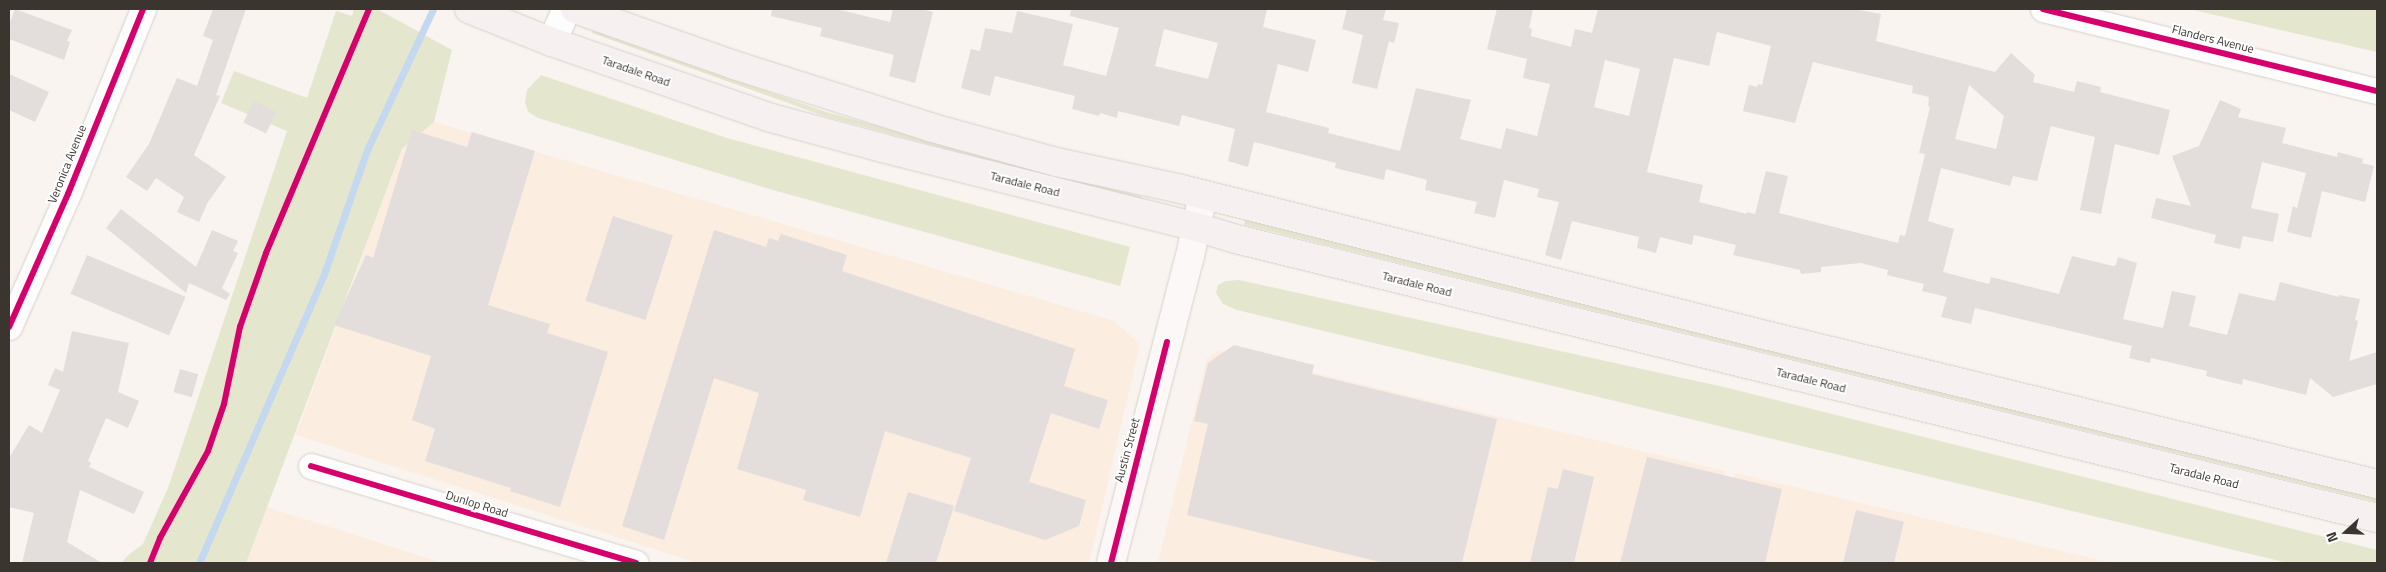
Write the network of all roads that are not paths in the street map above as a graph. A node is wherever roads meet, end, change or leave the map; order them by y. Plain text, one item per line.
1 (142, 9) edge
2 (469, 9) edge
3 (567, 9) edge
4 (575, 9) edge
5 (2043, 9) edge
6 (552, 42) junction
7 (2377, 91) edge
8 (1203, 195) junction
9 (1196, 227) junction
10 (9, 327) edge
11 (311, 466) dead end
12 (2377, 484) edge
13 (2377, 518) edge
14 (636, 563) edge
15 (1111, 563) edge

1 - 10 street, Veronica Avenue
2 - 6 highway, Taradale Road
3 - 6 street
4 - 8 highway
5 - 7 street, Flanders Avenue
6 - 9 highway, Taradale Road
8 - 9 main road, Austin Street
8 - 12 highway
9 - 13 highway, Taradale Road
9 - 15 main road, Austin Street
11 - 14 street, Dunlop Road

